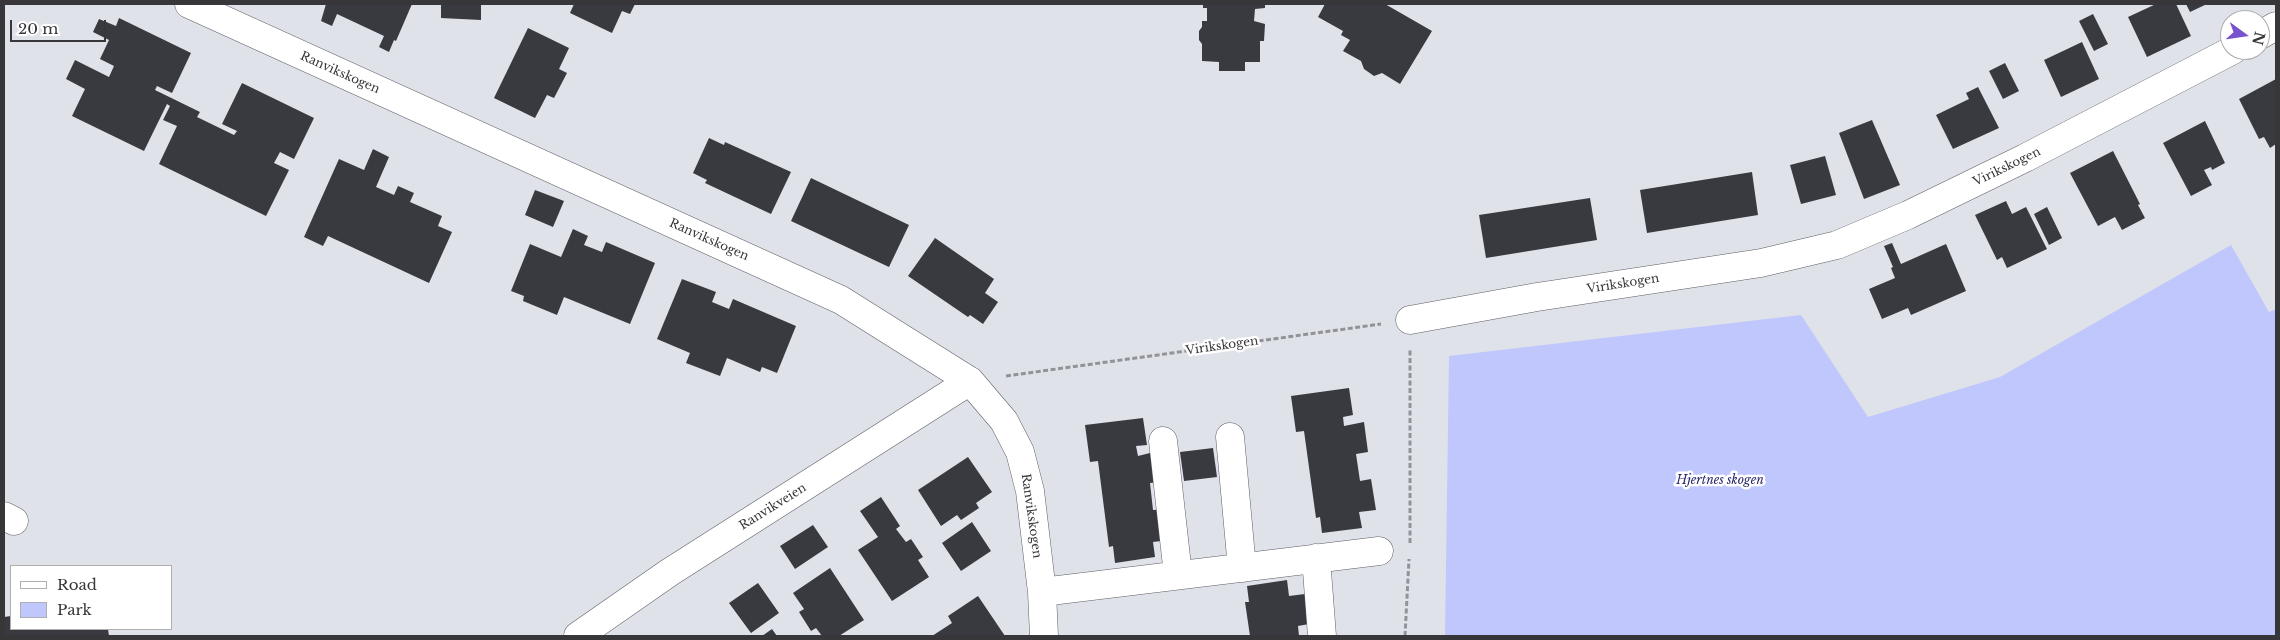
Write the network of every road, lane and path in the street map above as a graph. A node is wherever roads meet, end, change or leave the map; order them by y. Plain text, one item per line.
1 (189, 4) edge
2 (2220, 57) edge
3 (1410, 320) junction
4 (970, 381) junction
5 (1230, 437) dead end
6 (1163, 441) dead end
7 (1410, 548) dead end
8 (1379, 551) dead end
9 (1316, 558) junction
10 (1409, 558) dead end
11 (1242, 568) junction
12 (1178, 575) junction
13 (1042, 592) junction
14 (578, 636) edge
15 (1044, 636) edge
16 (1322, 636) edge
17 (1405, 636) edge

1 - 4 street, Ranvikskogen
2 - 3 street, Virikskogen
3 - 4 path, Virikskogen
3 - 7 path
4 - 13 street, Ranvikskogen
4 - 14 street, Ranvikveien
5 - 11 street
6 - 12 street
8 - 9 street
9 - 11 street
9 - 16 street
10 - 17 path
11 - 12 street
12 - 13 street
13 - 15 street, Ranvikskogen

